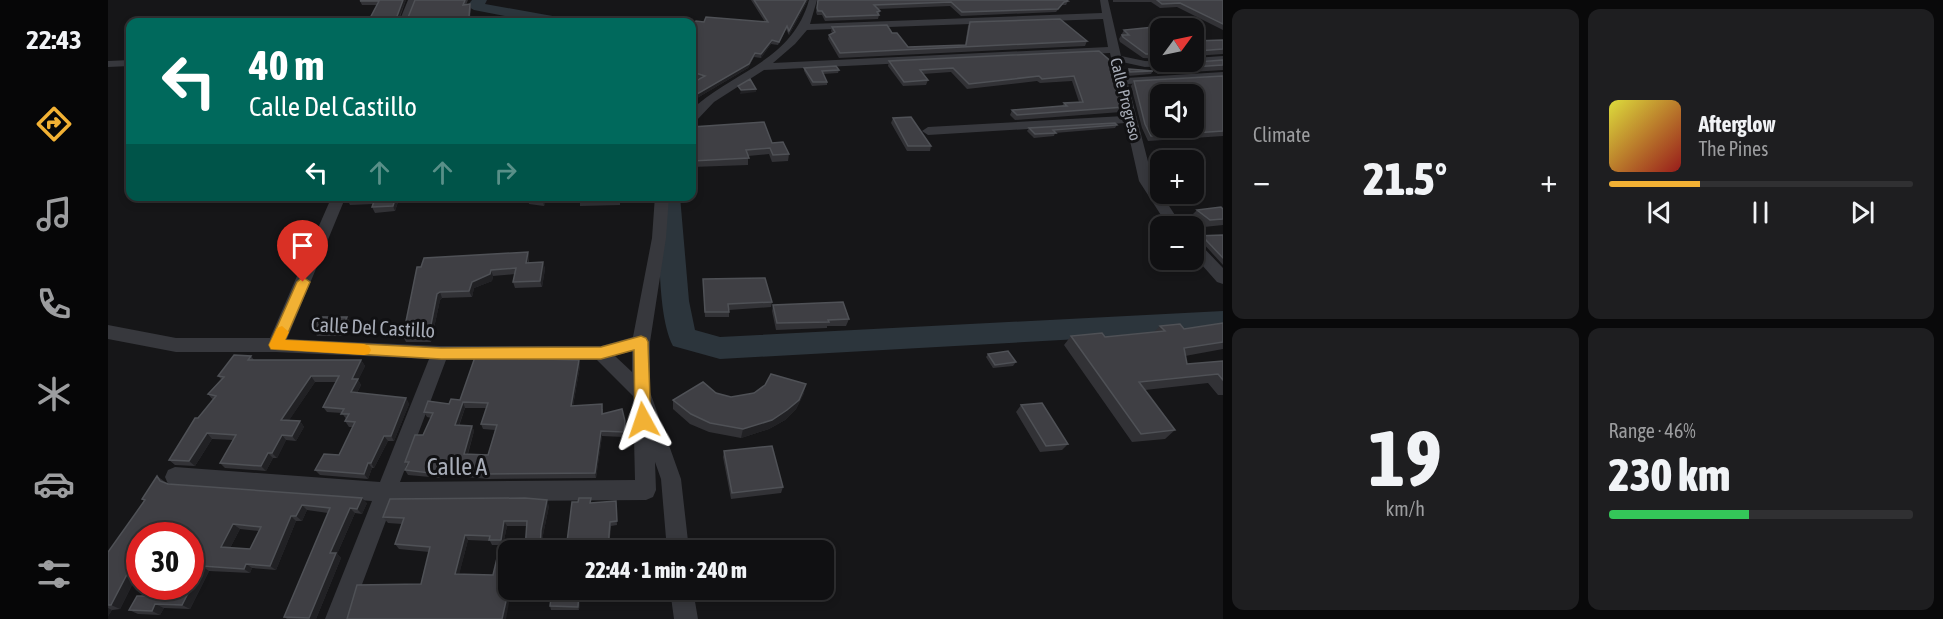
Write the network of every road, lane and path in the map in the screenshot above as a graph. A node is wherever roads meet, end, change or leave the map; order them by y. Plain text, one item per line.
1 (412, 0) edge
2 (813, 0) edge
3 (1104, 0) edge
4 (1107, 16) junction
5 (405, 18) edge
6 (805, 27) junction
7 (1115, 54) junction
8 (1223, 59) edge
9 (1204, 60) edge
10 (126, 63) edge
11 (1150, 63) edge
12 (108, 64) edge
13 (763, 67) junction
14 (1223, 75) edge
15 (1123, 81) junction
16 (696, 114) edge
17 (1132, 119) junction
18 (928, 131) dead end
19 (337, 201) edge
20 (662, 201) edge
21 (1169, 216) edge
22 (1204, 258) edge
23 (1223, 278) edge
24 (108, 332) edge
25 (641, 342) junction
26 (276, 345) junction
27 (441, 353) junction
28 (601, 353) junction
29 (641, 394) junction
30 (175, 477) dead end
31 (386, 492) junction
32 (677, 540) edge
33 (683, 600) edge
34 (337, 619) edge
35 (686, 619) edge

1 - 5 street
2 - 6 street
3 - 4 street, Calle Progreso
4 - 6 street
4 - 7 street, Calle Progreso
6 - 13 street
7 - 11 street
7 - 13 street
7 - 15 street, Calle Progreso
8 - 9 street
10 - 12 street
13 - 16 street
14 - 15 street
15 - 17 street, Calle Progreso
17 - 18 street
17 - 21 street, Calle Progreso
19 - 26 street
20 - 25 street
22 - 23 street
24 - 26 street, Calle Del Castillo
25 - 28 street, Calle Del Castillo
25 - 29 street
26 - 27 street, Calle Del Castillo
27 - 28 street, Calle Del Castillo
27 - 31 street
28 - 29 street
29 - 31 street, Calle A
29 - 32 street
30 - 31 street, Calle A
31 - 34 street
33 - 35 street

